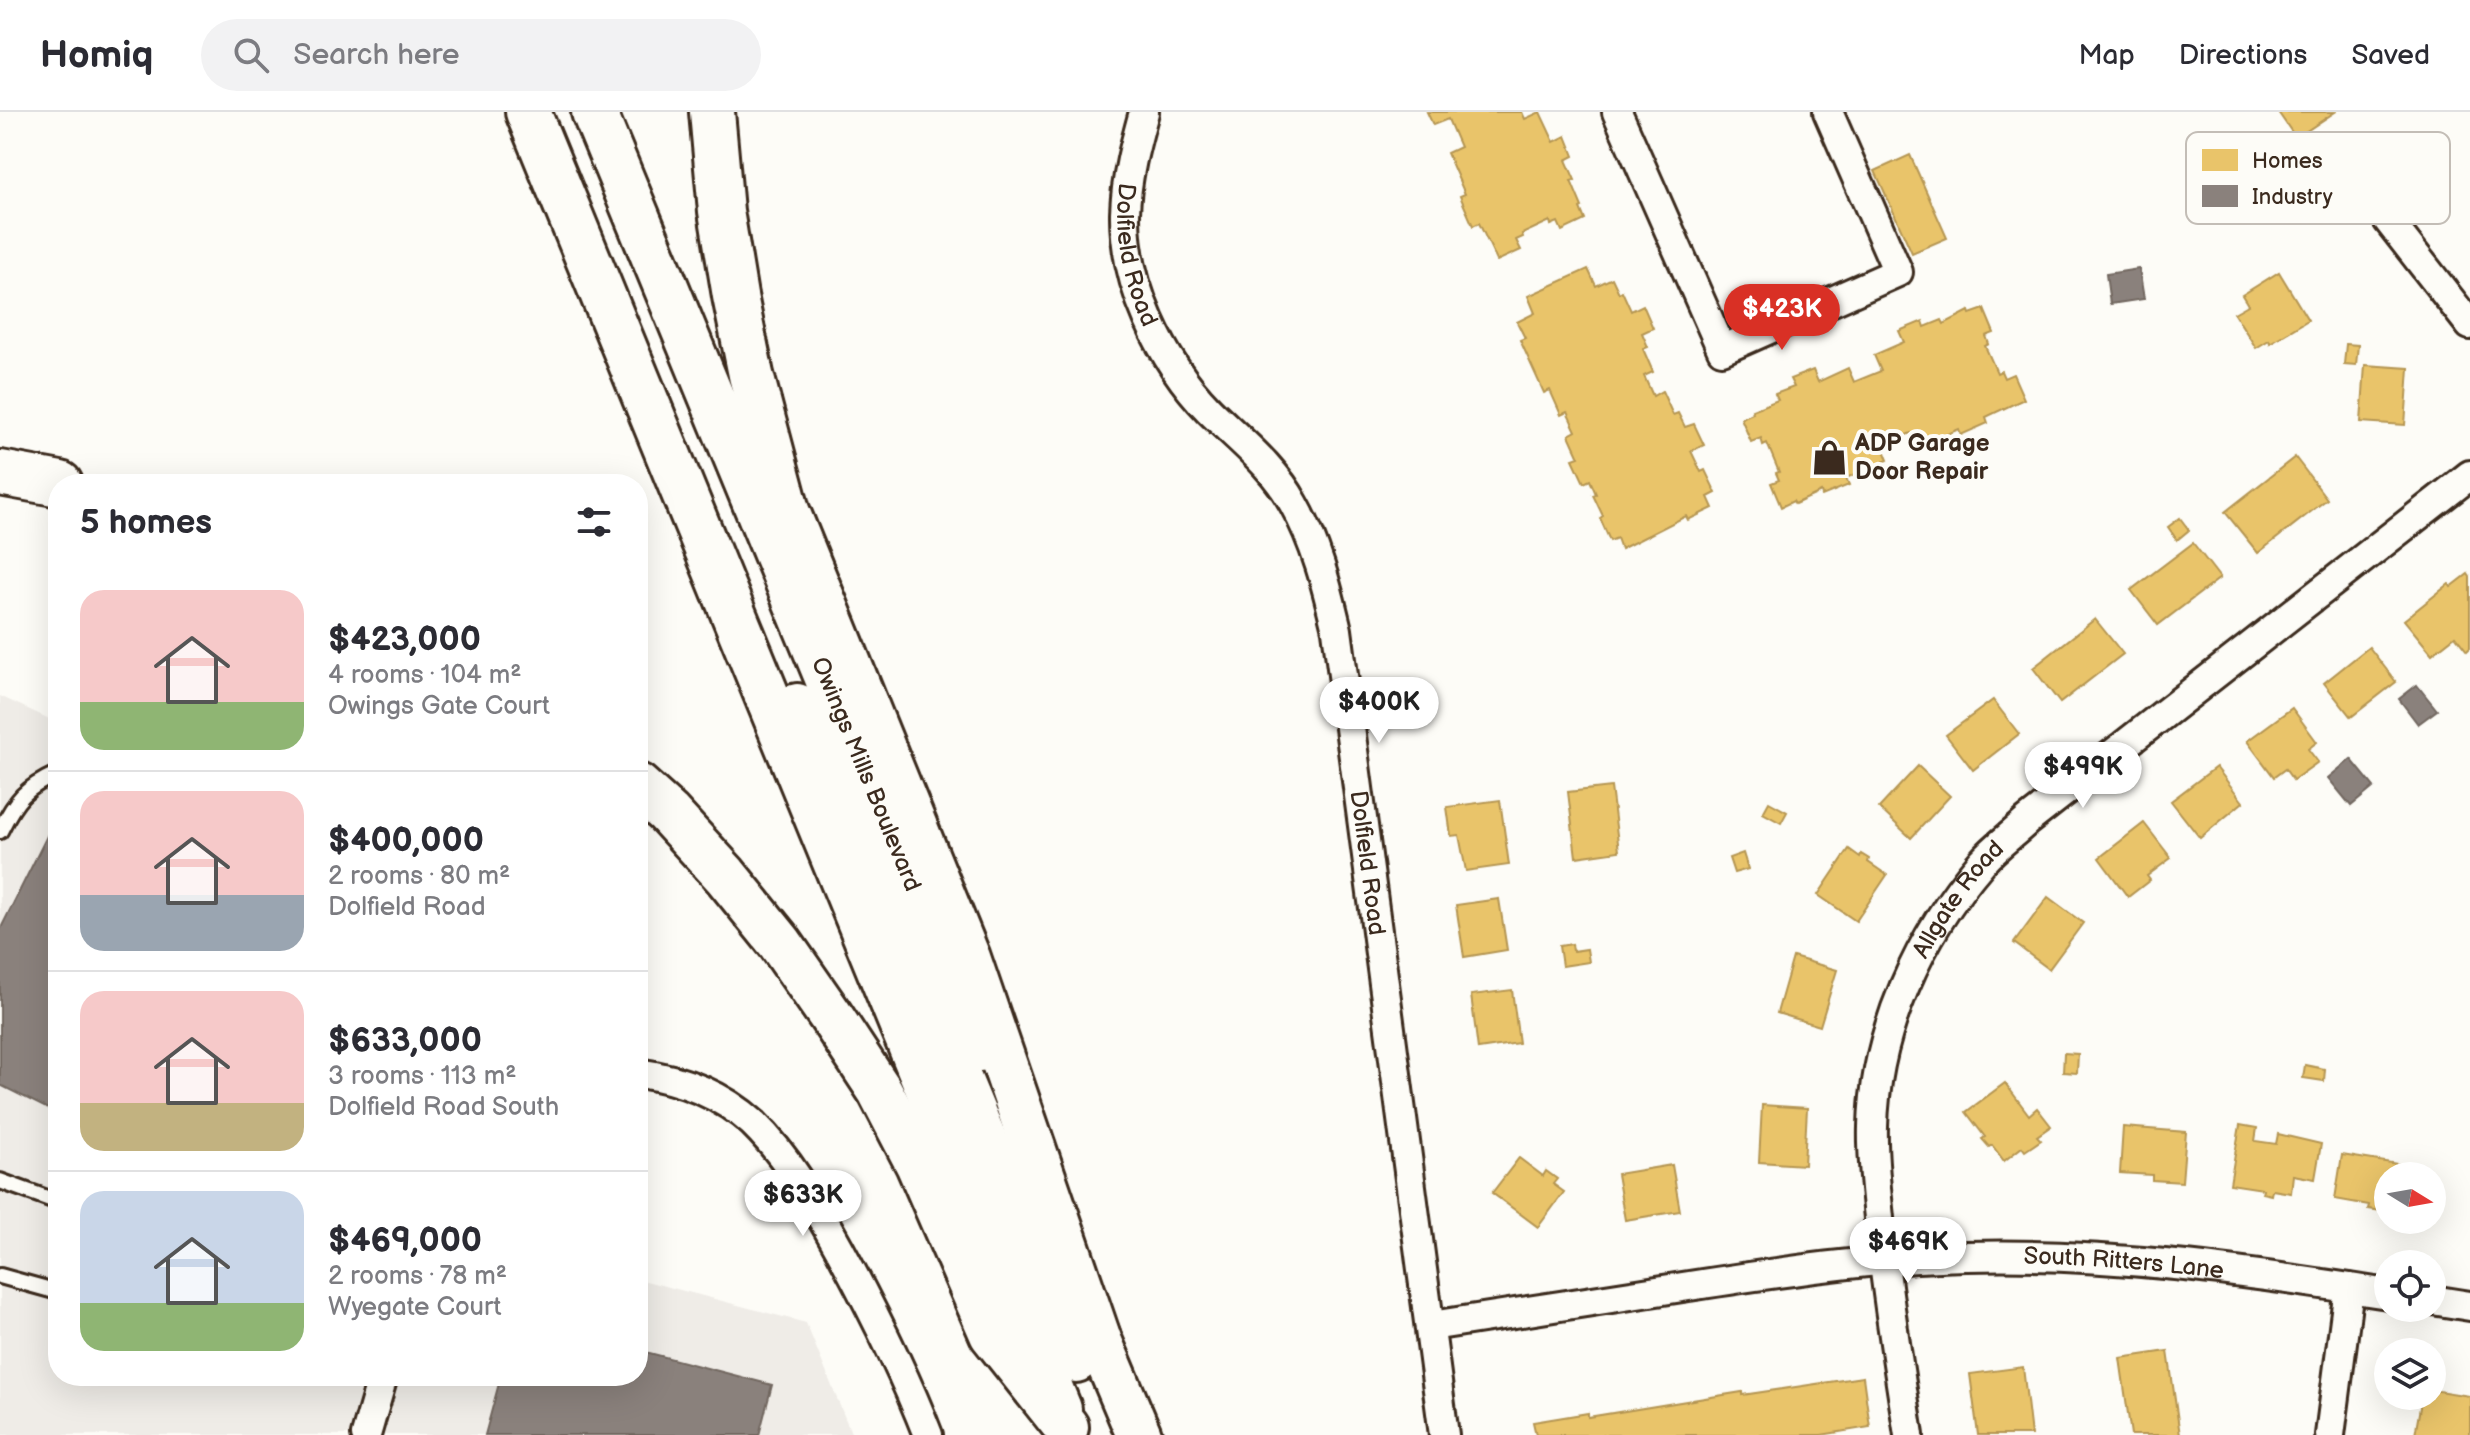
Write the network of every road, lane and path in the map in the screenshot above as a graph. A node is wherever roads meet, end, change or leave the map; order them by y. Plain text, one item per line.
1 (528, 112) edge
2 (594, 112) edge
3 (712, 112) edge
4 (1144, 112) edge
5 (1617, 112) edge
6 (1828, 112) edge
7 (2391, 224) edge
8 (2470, 325) edge
9 (0, 473) edge
10 (2470, 475) edge
11 (48, 482) edge
12 (48, 777) edge
13 (648, 795) edge
14 (0, 831) edge
15 (648, 1074) edge
16 (0, 1181) edge
17 (48, 1198) edge
18 (1883, 1261) junction
19 (0, 1276) edge
20 (2349, 1288) junction
21 (48, 1289) edge
22 (2374, 1292) edge
23 (2446, 1302) edge
24 (2470, 1306) edge
25 (1431, 1326) junction
26 (1098, 1337) junction
27 (375, 1386) edge
28 (1081, 1432) edge
29 (366, 1435) edge
30 (928, 1435) edge
31 (1139, 1435) edge
32 (1444, 1435) edge
33 (1909, 1435) edge
34 (2330, 1435) edge

1 - 28 main road
2 - 26 main road, Owings Mills Boulevard
3 - 26 main road
4 - 25 street, Dolfield Road
5 - 6 street
7 - 8 street
9 - 11 main road
10 - 18 street, Allgate Road
12 - 14 lane
13 - 28 main road
15 - 30 street
16 - 17 lane
18 - 20 street, South Ritters Lane
18 - 25 street, South Ritters Lane
18 - 33 street, Allgate Road
19 - 21 lane
20 - 22 street, South Ritters Lane
20 - 34 street
23 - 24 street
25 - 32 street, Dolfield Road
26 - 31 main road, Owings Mills Boulevard
27 - 29 street

